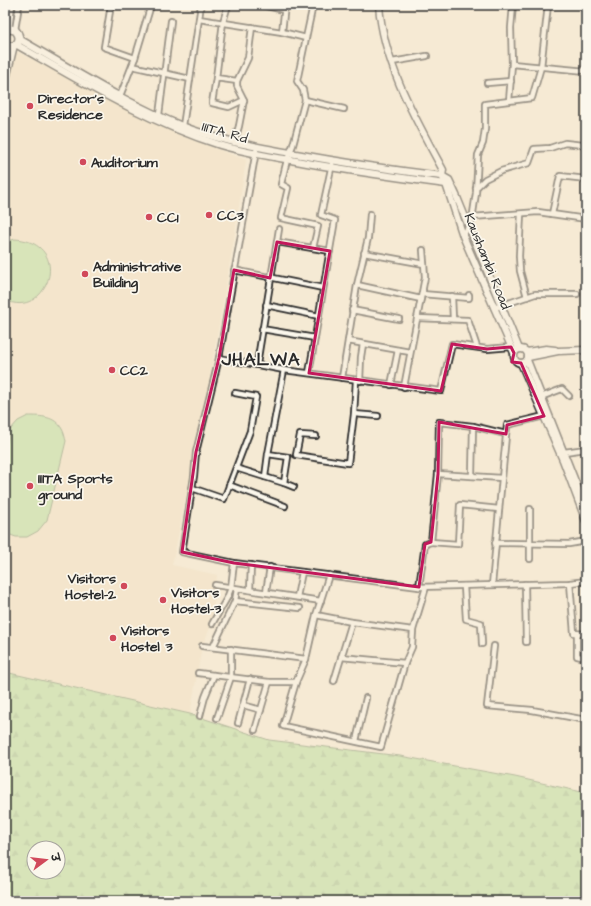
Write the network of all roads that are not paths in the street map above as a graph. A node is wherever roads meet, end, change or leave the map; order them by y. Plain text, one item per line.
1 (12, 5) edge
2 (19, 5) edge
3 (111, 5) edge
4 (151, 5) edge
5 (201, 5) edge
6 (228, 5) edge
7 (262, 5) edge
8 (313, 5) edge
9 (379, 5) edge
10 (513, 5) edge
11 (548, 5) edge
12 (285, 7) edge
13 (199, 18) junction
14 (171, 21) dead end
15 (223, 22) junction
16 (252, 27) junction
17 (8, 29) edge
18 (282, 32) junction
19 (306, 38) junction
20 (11, 45) edge
21 (427, 56) dead end
22 (135, 58) junction
23 (392, 62) junction
24 (512, 64) junction
25 (132, 66) junction
26 (541, 67) junction
27 (586, 71) edge
28 (164, 73) junction
29 (216, 78) junction
30 (190, 79) junction
31 (5, 81) edge
32 (237, 81) junction
33 (511, 81) junction
34 (487, 83) dead end
35 (120, 96) junction
36 (244, 100) junction
37 (305, 100) junction
38 (509, 101) junction
39 (344, 109) dead end
40 (159, 115) junction
41 (183, 126) junction
42 (234, 142) junction
43 (583, 145) dead end
44 (256, 151) junction
45 (289, 153) junction
46 (287, 160) junction
47 (332, 164) junction
48 (442, 176) junction
49 (586, 179) edge
50 (446, 184) junction
51 (476, 188) junction
52 (370, 214) dead end
53 (521, 214) junction
54 (552, 214) junction
55 (472, 217) junction
56 (586, 219) edge
57 (468, 227) junction
58 (279, 229) dead end
59 (463, 236) junction
60 (277, 242) junction
61 (313, 248) junction
62 (423, 250) dead end
63 (330, 251) junction
64 (364, 254) junction
65 (424, 264) junction
66 (234, 270) junction
67 (270, 278) junction
68 (357, 285) junction
69 (323, 288) junction
70 (423, 291) junction
71 (577, 294) dead end
72 (452, 296) junction
73 (469, 296) dead end
74 (527, 297) junction
75 (421, 299) junction
76 (266, 305) junction
77 (501, 306) junction
78 (494, 308) junction
79 (352, 310) junction
80 (319, 316) junction
81 (417, 318) junction
82 (399, 319) dead end
83 (453, 319) junction
84 (262, 329) junction
85 (315, 338) junction
86 (348, 342) junction
87 (363, 344) junction
88 (511, 346) junction
89 (478, 347) junction
90 (398, 350) junction
91 (586, 350) edge
92 (517, 351) junction
93 (410, 352) junction
94 (219, 358) junction
95 (526, 358) junction
96 (257, 364) junction
97 (284, 370) junction
98 (309, 373) junction
99 (342, 378) junction
100 (358, 381) junction
101 (391, 385) junction
102 (404, 387) junction
103 (235, 392) dead end
104 (570, 396) dead end
105 (541, 397) junction
106 (354, 414) junction
107 (378, 416) dead end
108 (544, 416) junction
109 (473, 426) junction
110 (506, 434) junction
111 (316, 436) dead end
112 (586, 449) edge
113 (564, 452) junction
114 (268, 454) junction
115 (236, 468) junction
116 (438, 474) junction
117 (472, 476) junction
118 (265, 477) junction
119 (502, 478) junction
120 (284, 483) junction
121 (229, 485) junction
122 (294, 487) dead end
123 (192, 488) junction
124 (285, 506) dead end
125 (499, 509) junction
126 (530, 509) dead end
127 (586, 509) edge
128 (586, 521) edge
129 (586, 541) edge
130 (430, 542) junction
131 (530, 543) junction
132 (496, 544) junction
133 (530, 559) dead end
134 (234, 563) junction
135 (251, 565) junction
136 (270, 567) junction
137 (302, 572) junction
138 (329, 575) junction
139 (586, 581) edge
140 (570, 583) junction
141 (525, 584) junction
142 (215, 585) dead end
143 (419, 586) junction
144 (426, 586) junction
145 (464, 586) junction
146 (492, 586) junction
147 (231, 588) junction
148 (237, 588) junction
149 (250, 590) junction
150 (266, 592) junction
151 (297, 597) junction
152 (235, 601) junction
153 (321, 601) junction
154 (300, 608) dead end
155 (316, 615) junction
156 (352, 622) junction
157 (212, 624) dead end
158 (414, 630) junction
159 (577, 634) junction
160 (586, 634) edge
161 (526, 642) dead end
162 (482, 644) dead end
163 (202, 646) dead end
164 (494, 646) dead end
165 (213, 647) junction
166 (231, 649) junction
167 (341, 657) junction
168 (586, 658) edge
169 (306, 660) junction
170 (405, 663) junction
171 (198, 673) dead end
172 (214, 675) junction
173 (231, 677) junction
174 (250, 679) junction
175 (334, 681) dead end
176 (269, 682) junction
177 (296, 682) junction
178 (366, 698) dead end
179 (243, 705) junction
180 (261, 710) junction
181 (200, 716) dead end
182 (217, 718) dead end
183 (586, 720) edge
184 (238, 723) dead end
185 (255, 730) dead end
186 (356, 742) junction

1 - 17 street
2 - 17 street
3 - 22 street
4 - 22 street
5 - 13 street
6 - 15 street
7 - 12 street
8 - 19 street
9 - 23 main road
10 - 24 street
11 - 26 street
12 - 18 street
13 - 15 street
13 - 30 street
14 - 28 street
15 - 16 street
15 - 29 street
16 - 18 street
16 - 32 street
17 - 20 main road
18 - 19 street
19 - 37 street
20 - 31 main road
20 - 35 main road, IIITA Rd
20 - 44 main road, IIITA Rd
21 - 23 street
22 - 25 street
23 - 48 main road
24 - 26 street
24 - 33 street
25 - 28 street
25 - 35 street
26 - 27 street
26 - 38 street
28 - 30 street
28 - 40 street
29 - 32 street
29 - 36 street
30 - 41 street
32 - 36 street
33 - 34 street
33 - 38 street
35 - 40 main road, IIITA Rd
36 - 42 street
37 - 39 street
37 - 45 street
38 - 51 street
40 - 41 main road, IIITA Rd
41 - 42 main road, IIITA Rd
42 - 44 main road, IIITA Rd
43 - 51 street
44 - 45 main road, IIITA Rd
44 - 46 main road, IIITA Rd
44 - 66 street
45 - 46 street
45 - 47 main road, IIITA Rd
46 - 47 main road, IIITA Rd
46 - 61 street
47 - 48 main road, IIITA Rd
47 - 50 main road, IIITA Rd
47 - 63 street
48 - 50 main road, Kaushambi Road
48 - 57 main road
49 - 54 street
50 - 59 main road, Kaushambi Road
51 - 55 street
52 - 64 street
53 - 54 street
53 - 55 street
53 - 74 street
54 - 56 street
55 - 57 street
57 - 59 street
57 - 77 main road
58 - 60 street
59 - 78 main road, Kaushambi Road
60 - 61 street
60 - 67 street
61 - 63 street
62 - 65 street
63 - 69 street
64 - 65 street
64 - 68 street
65 - 70 street
66 - 67 street
66 - 94 street
67 - 69 street
67 - 76 street
68 - 75 street
68 - 79 street
69 - 80 street
70 - 72 street
70 - 75 street
71 - 74 street
72 - 73 street
72 - 83 street
74 - 77 street
75 - 81 street
76 - 80 street
76 - 84 street
77 - 78 street
77 - 92 main road
78 - 88 main road, Kaushambi Road
79 - 82 street
79 - 86 street
80 - 85 street
81 - 83 street
81 - 93 street
83 - 89 street
84 - 85 street
84 - 96 street
85 - 98 street
86 - 87 street
86 - 99 street
87 - 90 street
87 - 100 street
88 - 89 street
88 - 92 main road, Kaushambi Road
89 - 102 street
90 - 93 street
90 - 101 street
91 - 95 main road
92 - 95 main road
92 - 95 main road
93 - 102 street
94 - 96 street
94 - 123 street
95 - 105 main road
95 - 108 main road
96 - 97 street
97 - 98 street
97 - 114 street
98 - 99 street
99 - 100 street
100 - 101 street
100 - 106 street
101 - 102 street
103 - 115 street
104 - 105 street
105 - 113 main road
106 - 107 street
106 - 111 street
108 - 110 street
108 - 128 main road
109 - 110 street
109 - 116 street
109 - 117 street
110 - 119 street
112 - 113 street
113 - 127 main road
114 - 118 street
114 - 120 street
115 - 118 street
115 - 121 street
116 - 117 street
116 - 130 street
117 - 119 street
118 - 120 street
119 - 125 street
120 - 122 street
121 - 123 street
121 - 124 street
123 - 134 street
125 - 130 street
125 - 132 street
126 - 131 street
129 - 131 street
130 - 143 street
131 - 132 street
131 - 133 street
132 - 146 street
134 - 135 street
134 - 147 street
135 - 136 street
135 - 149 street
136 - 137 street
136 - 150 street
137 - 138 street
137 - 151 street
138 - 143 street
138 - 153 street
139 - 140 street
140 - 141 street
140 - 159 street
141 - 146 street
141 - 161 street
142 - 147 street
143 - 144 street
144 - 145 street
144 - 158 street
145 - 146 street
145 - 162 street
147 - 148 street
147 - 157 street
148 - 149 street
148 - 152 street
149 - 150 street
150 - 151 street
151 - 153 street
152 - 154 street
152 - 165 street
153 - 155 street
155 - 156 street
155 - 169 street
156 - 158 street
156 - 167 street
158 - 170 street
159 - 160 street
159 - 168 street
163 - 165 street
164 - 183 street
165 - 166 street
166 - 169 street
166 - 173 street
167 - 170 street
167 - 175 street
169 - 177 street
170 - 186 street
171 - 172 street
172 - 173 street
172 - 181 street
173 - 174 street
173 - 182 street
174 - 176 street
174 - 179 street
176 - 177 street
176 - 180 street
177 - 186 street
178 - 186 street
179 - 180 street
179 - 184 street
180 - 185 street

